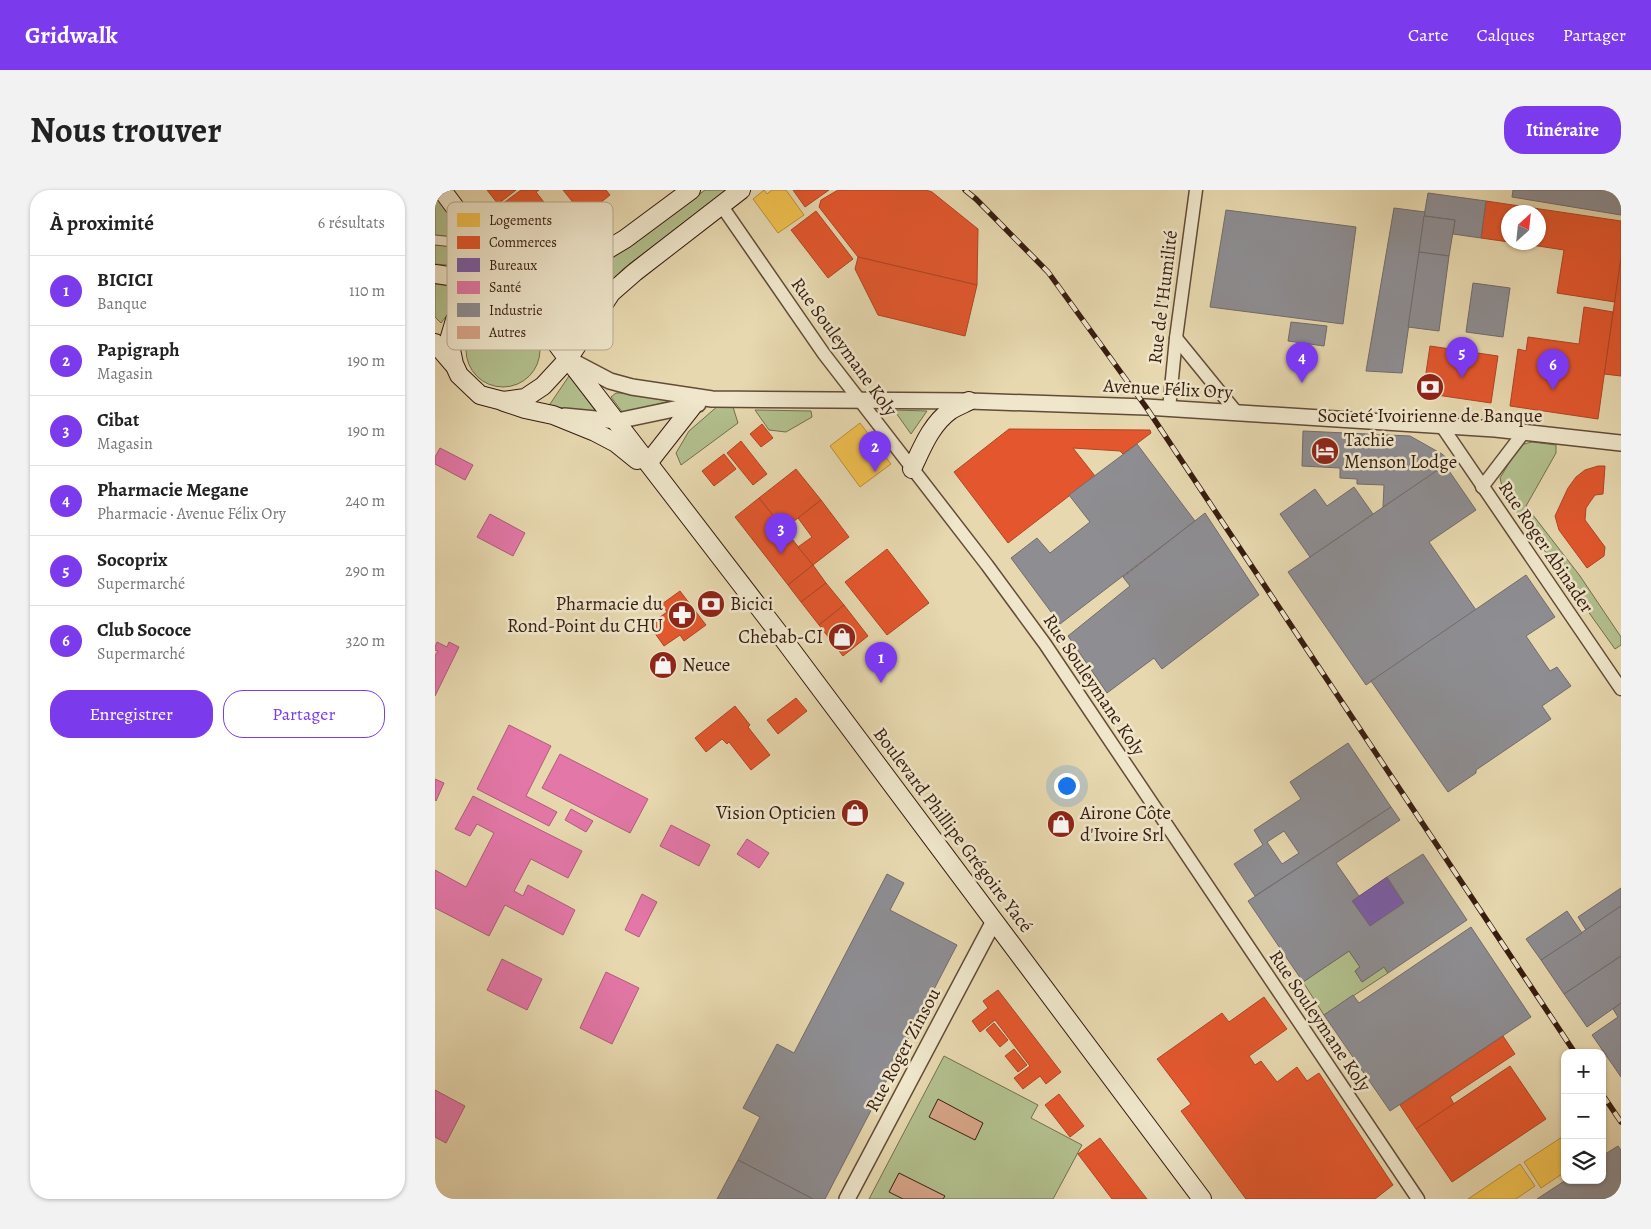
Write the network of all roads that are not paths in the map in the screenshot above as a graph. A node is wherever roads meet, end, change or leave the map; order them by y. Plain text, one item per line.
1 (442, 190) edge
2 (691, 190) edge
3 (741, 190) edge
4 (1196, 190) edge
5 (451, 202) edge
6 (721, 205) junction
7 (613, 246) edge
8 (613, 292) edge
9 (1176, 338) junction
10 (435, 343) edge
11 (451, 350) edge
12 (561, 350) edge
13 (574, 350) edge
14 (568, 359) junction
15 (454, 364) junction
16 (712, 399) junction
17 (859, 400) junction
18 (503, 401) junction
19 (969, 402) junction
20 (692, 406) junction
21 (1169, 408) junction
22 (1237, 413) junction
23 (553, 415) junction
24 (617, 421) junction
25 (1441, 425) junction
26 (1524, 432) junction
27 (1621, 443) edge
28 (648, 463) junction
29 (912, 469) junction
30 (1482, 487) junction
31 (667, 488) junction
32 (1621, 689) edge
33 (995, 921) junction
34 (847, 1199) edge
35 (1202, 1199) edge
36 (1418, 1199) edge

1 - 5 main road, Boulevard Phillipe Grégoire Yacé
2 - 7 main road
3 - 6 main road
4 - 9 street, Rue de l'Humilité
6 - 8 main road
6 - 17 street, Rue Souleymane Koly
9 - 21 street, Rue de l'Humilité
9 - 22 street
10 - 15 main road
11 - 15 main road
12 - 14 main road, Boulevard Phillipe Grégoire Yacé
13 - 14 main road
14 - 16 street, Avenue Félix Ory
14 - 18 main road
14 - 24 main road, Boulevard Phillipe Grégoire Yacé
15 - 18 main road
16 - 17 street, Avenue Félix Ory
16 - 20 street, Avenue Félix Ory
17 - 19 street, Avenue Félix Ory
17 - 29 street, Rue Souleymane Koly
18 - 23 main road, Boulevard Phillipe Grégoire Yacé
19 - 21 street, Avenue Félix Ory
19 - 29 main road
20 - 24 street, Avenue Félix Ory
20 - 28 main road
21 - 22 street, Avenue Félix Ory
22 - 25 street, Avenue Félix Ory
23 - 24 street, Avenue Félix Ory
23 - 31 main road, Boulevard Phillipe Grégoire Yacé
24 - 28 main road, Boulevard Phillipe Grégoire Yacé
25 - 26 street, Avenue Félix Ory
25 - 30 street, Rue Roger Abinader
26 - 27 street, Avenue Félix Ory
26 - 30 street
28 - 31 main road, Boulevard Phillipe Grégoire Yacé
29 - 36 street, Rue Souleymane Koly
30 - 32 street, Rue Roger Abinader
31 - 33 main road, Boulevard Phillipe Grégoire Yacé
33 - 34 street, Rue Roger Zinsou
33 - 35 main road, Boulevard Phillipe Grégoire Yacé

